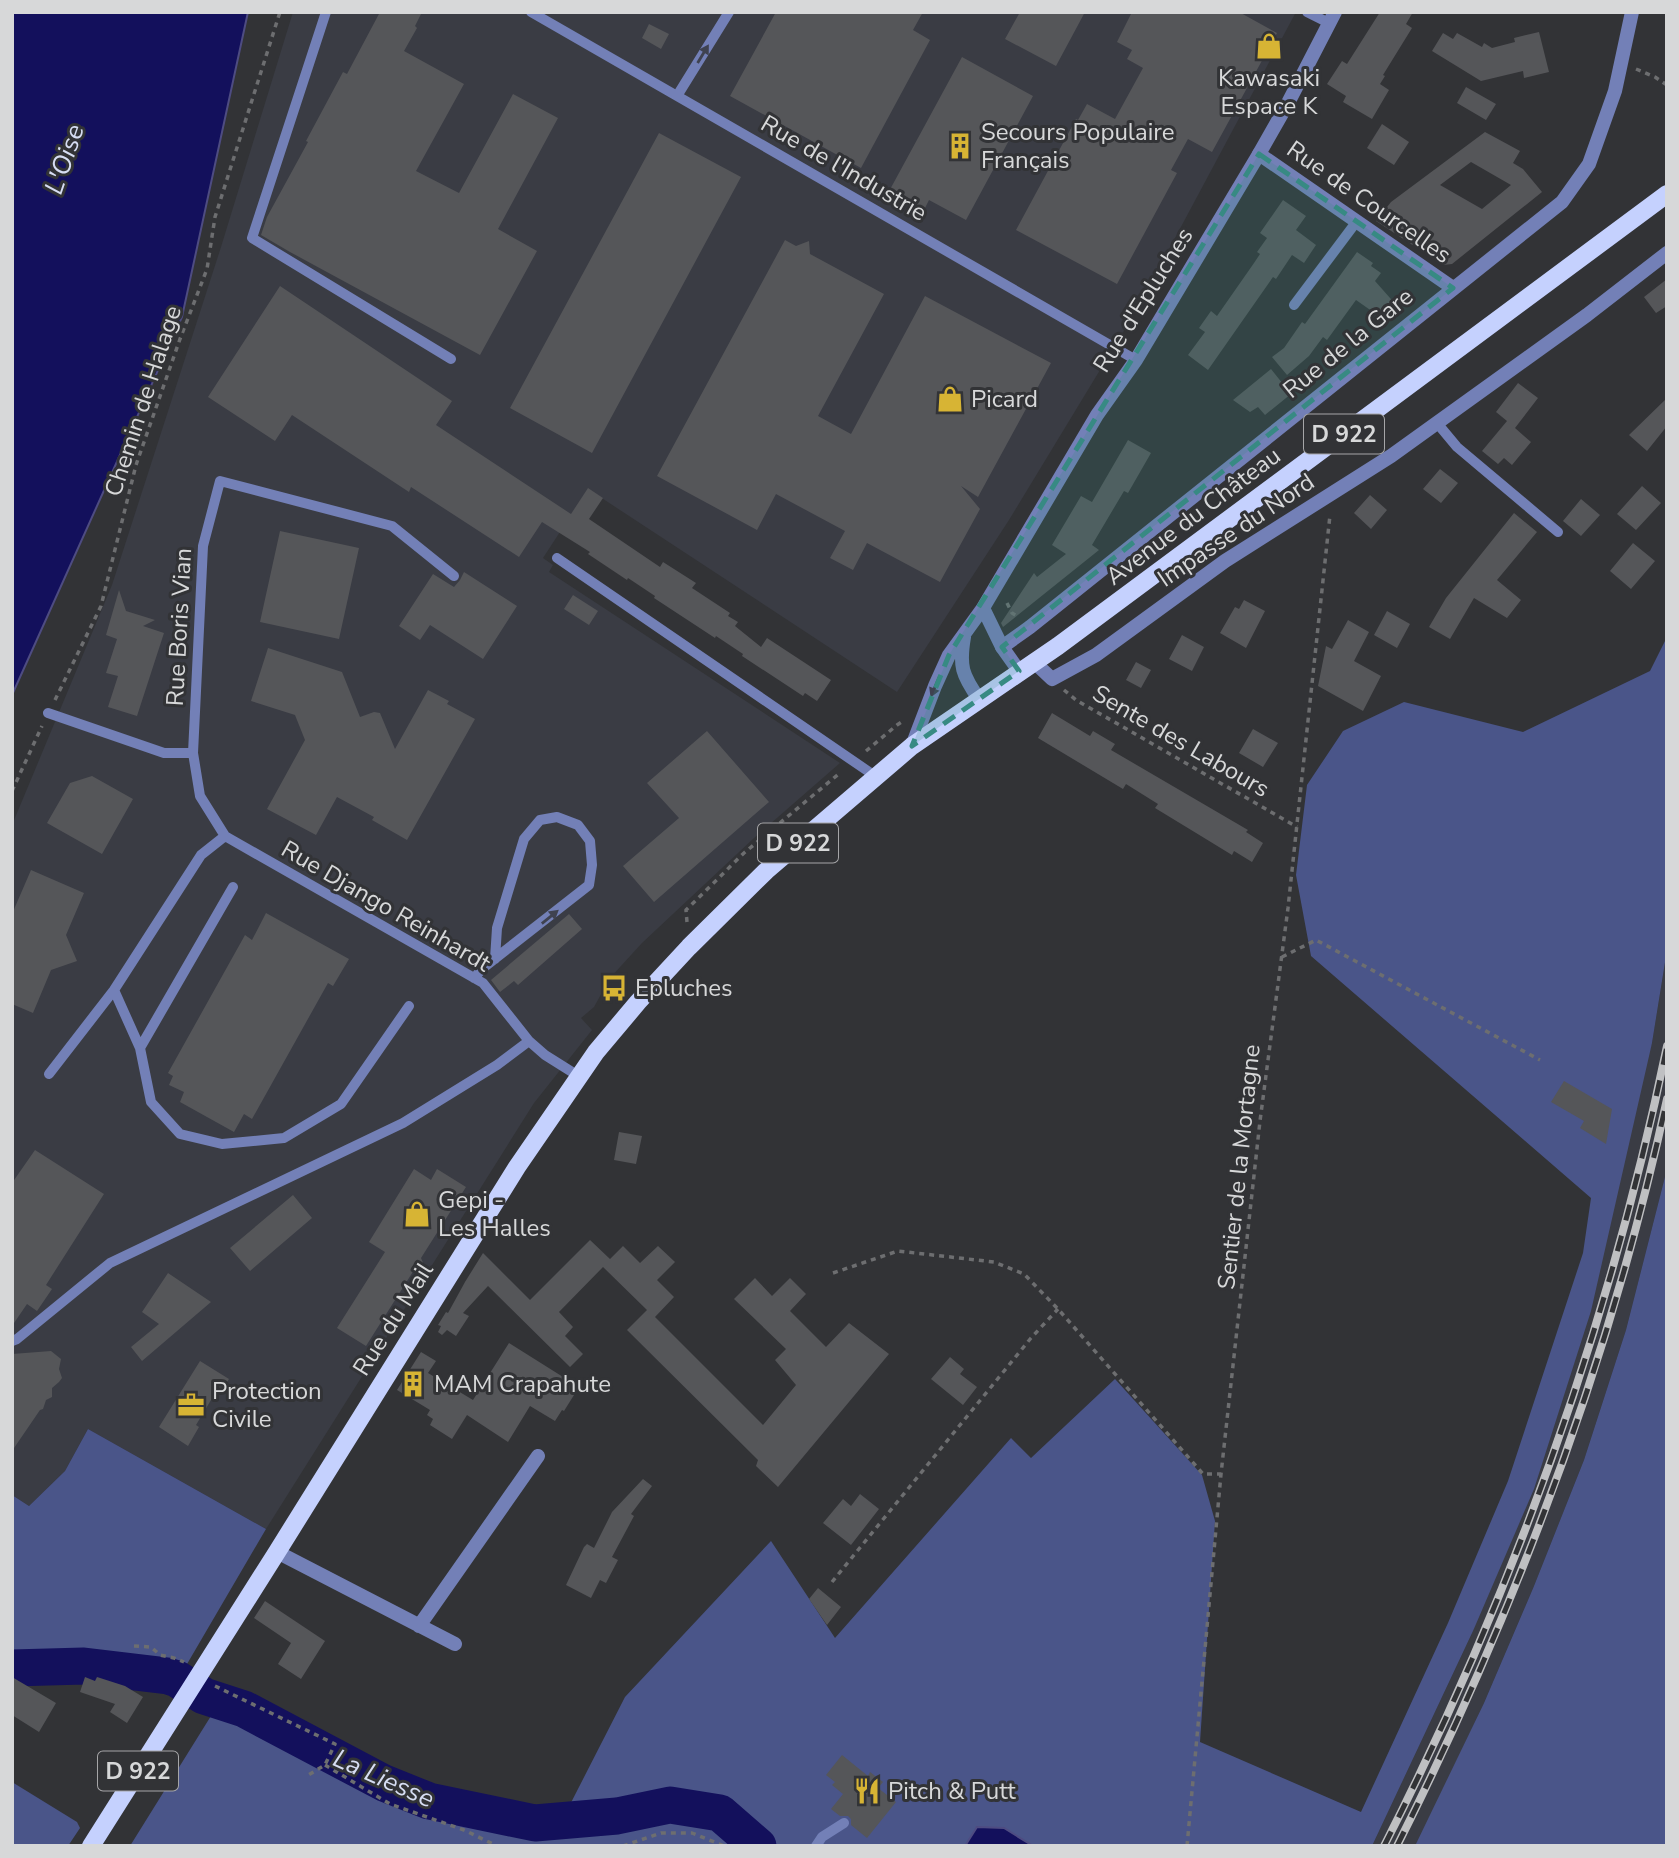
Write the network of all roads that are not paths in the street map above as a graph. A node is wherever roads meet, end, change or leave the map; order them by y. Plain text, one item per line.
1 (326, 12) edge
2 (531, 12) edge
3 (729, 12) edge
4 (1307, 12) edge
5 (1632, 12) edge
6 (1332, 18) edge
7 (677, 96) junction
8 (1259, 154) junction
9 (1667, 194) edge
10 (1357, 221) junction
11 (1667, 253) edge
12 (1453, 288) junction
13 (1294, 305) dead end
14 (451, 359) dead end
15 (1136, 360) junction
16 (1437, 423) junction
17 (1558, 532) dead end
18 (557, 558) dead end
19 (454, 576) dead end
20 (983, 608) junction
21 (964, 636) junction
22 (1002, 647) junction
23 (1026, 666) junction
24 (979, 699) junction
25 (48, 713) road end
26 (912, 746) junction
27 (192, 753) junction
28 (875, 776) junction
29 (225, 836) junction
30 (233, 887) dead end
31 (495, 959) junction
32 (474, 978) junction
33 (114, 990) junction
34 (409, 1006) dead end
35 (529, 1041) junction
36 (140, 1048) junction
37 (49, 1074) dead end
38 (580, 1077) junction
39 (12, 1341) edge
40 (538, 1456) dead end
41 (277, 1552) junction
42 (419, 1626) junction
43 (455, 1644) dead end
44 (844, 1823) dead end
45 (91, 1846) edge
46 (816, 1846) edge

1 - 14 lane
2 - 7 lane, Rue de l'Industrie
7 -> 3 lane
4 - 6 lane
5 - 12 street, Rue de la Gare
6 - 8 street, Rue d'Epluches
7 - 15 lane, Rue de l'Industrie
8 - 10 street, Rue de Courcelles
8 - 15 street, Rue d'Epluches
9 - 23 main road, Avenue du Château / D 922
10 - 12 street, Rue de Courcelles
10 - 13 lane
11 - 16 street, Impasse du Nord
12 - 22 street, Rue de la Gare
15 - 20 street, Rue d'Epluches
16 - 17 lane
16 - 23 street, Impasse du Nord
18 - 28 lane
19 - 27 lane, Rue Boris Vian
20 - 21 street, Rue d'Epluches
20 - 22 street
21 - 24 street
21 -> 26 street, Rue d'Epluches
22 - 23 street
23 - 24 main road, Avenue du Château / D 922
24 - 26 main road, Avenue du Château / D 922
25 - 27 lane
26 - 28 main road, Rue du Mail / D 922
27 - 29 lane, Rue Boris Vian
28 - 38 main road, Rue du Mail / D 922
29 - 32 lane, Rue Django Reinhardt
29 - 33 lane
30 - 36 lane
31 -> 31 lane
31 - 32 lane
32 - 35 lane, Rue Django Reinhardt
33 - 36 lane
33 - 37 lane
34 - 36 lane
35 - 38 lane, Rue Django Reinhardt
35 - 39 lane
38 - 41 main road, Rue du Mail / D 922
40 - 42 street
41 - 42 street
41 - 45 main road, Rue du Mail / D 922
42 - 43 street
44 - 46 lane

